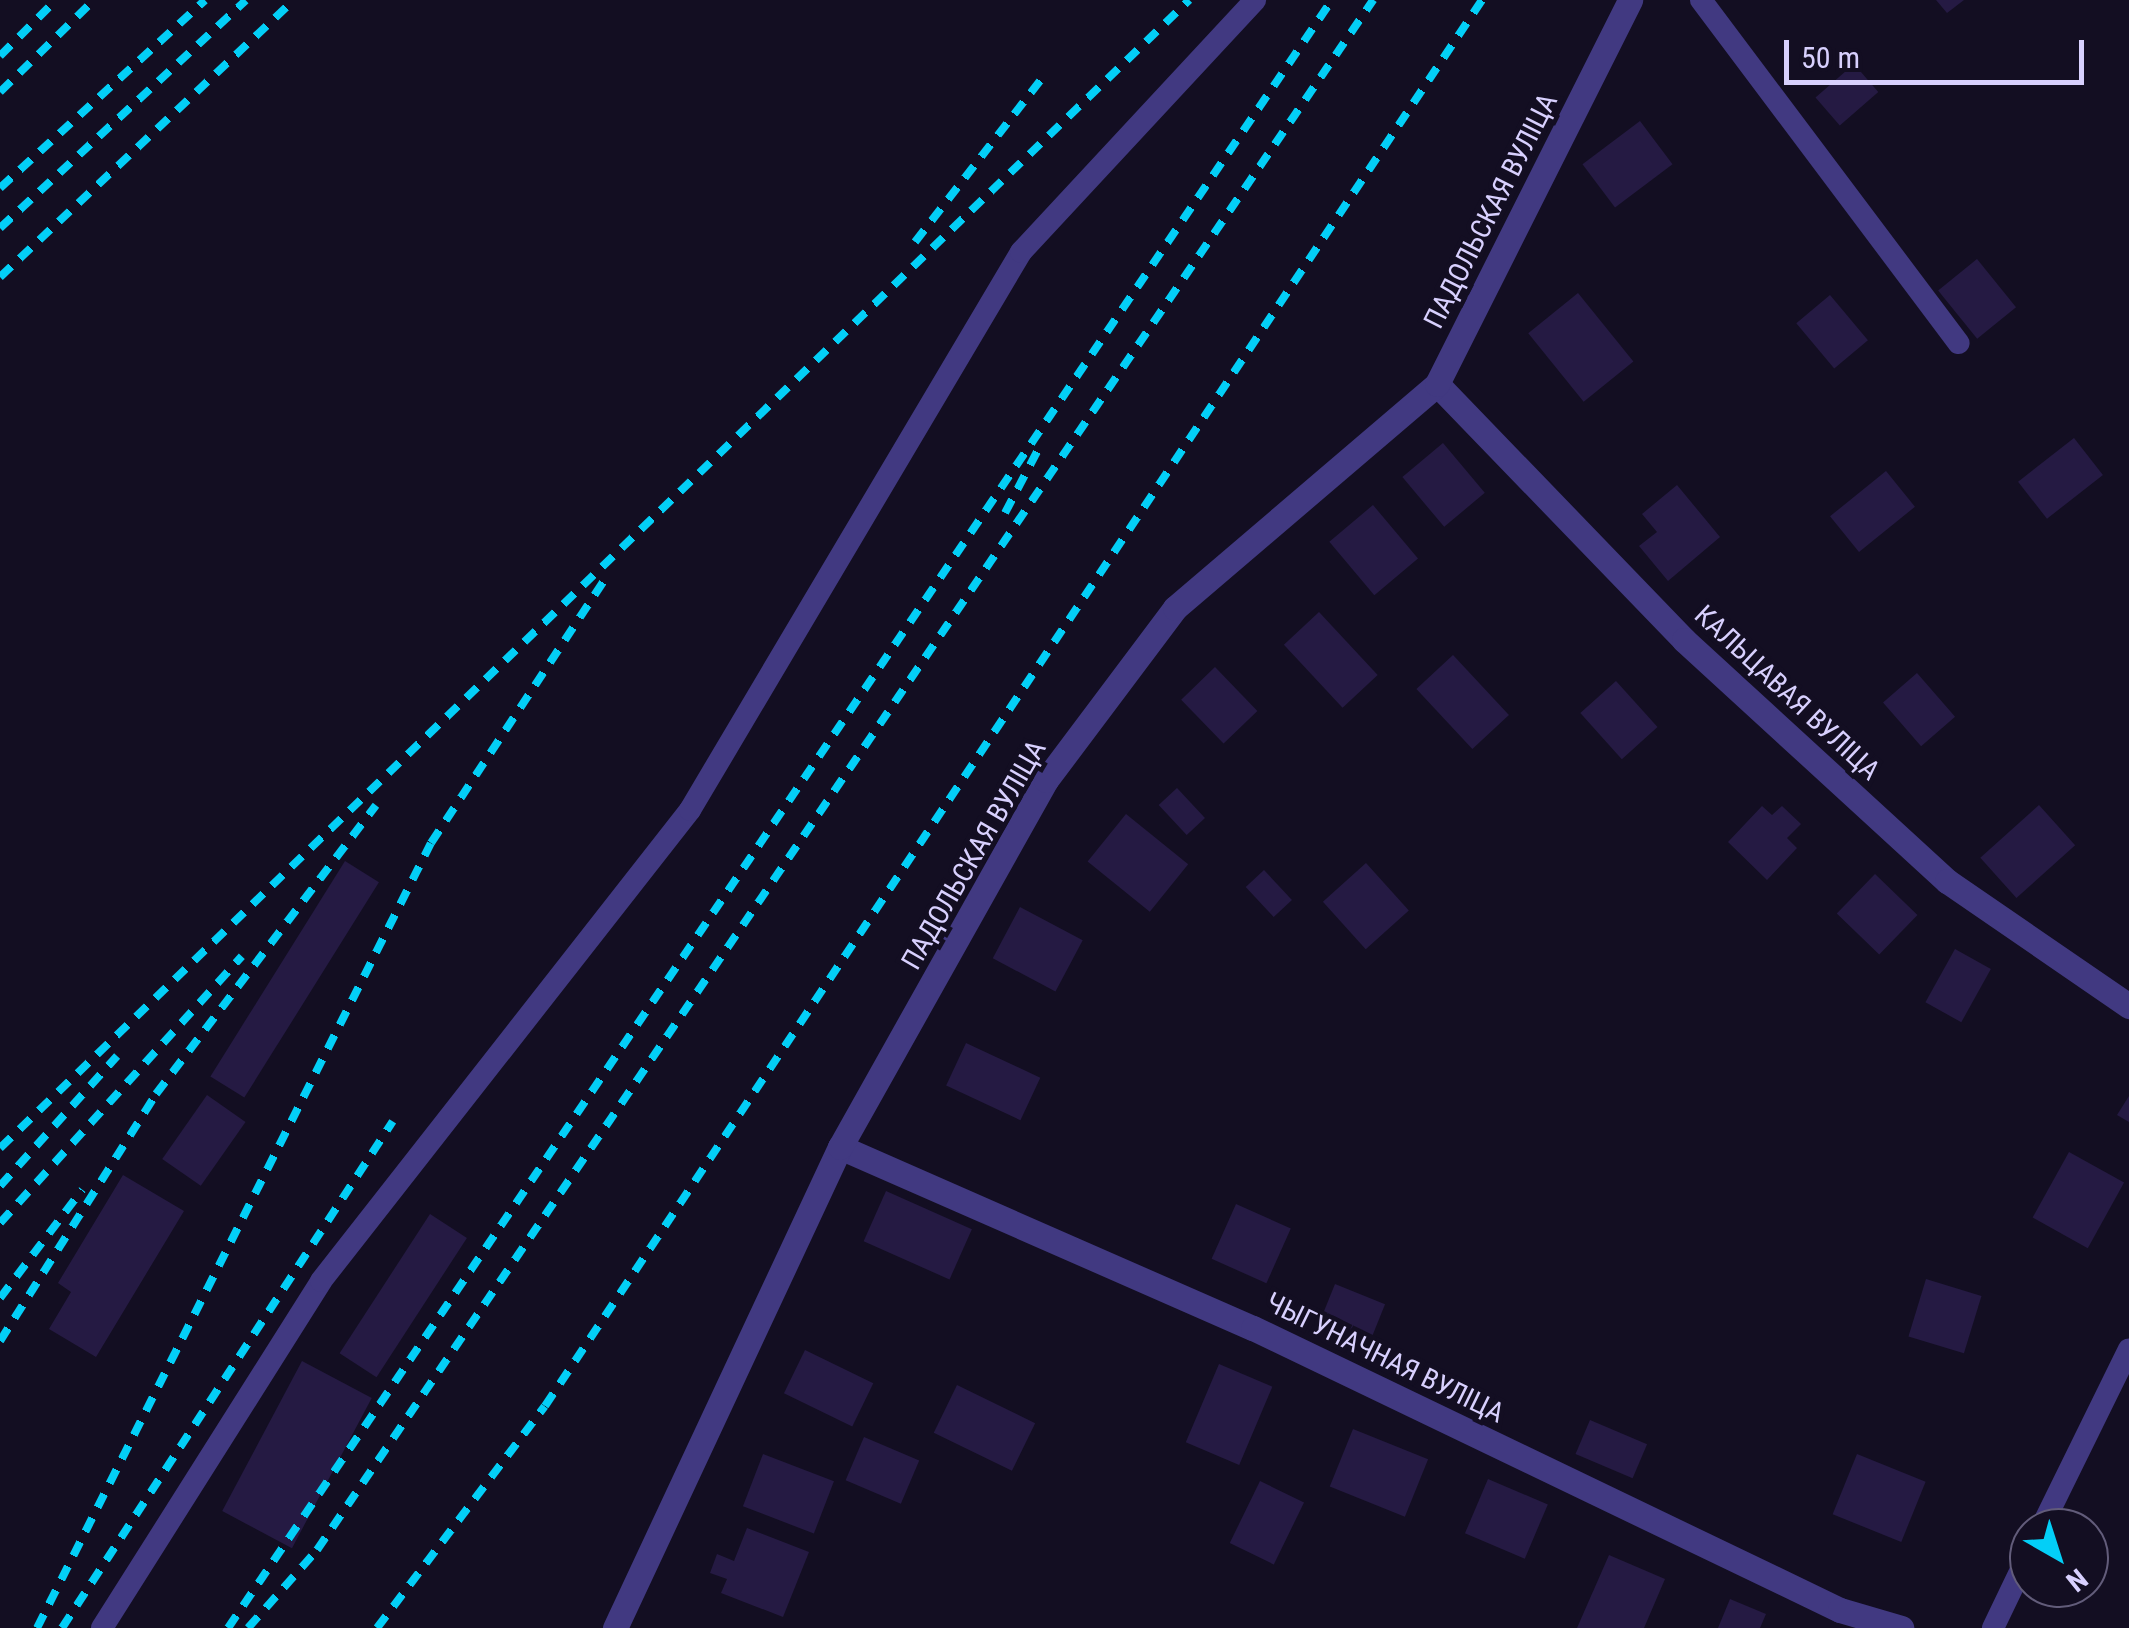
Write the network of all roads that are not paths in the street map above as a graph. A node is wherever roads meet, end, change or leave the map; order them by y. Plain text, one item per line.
1 (1254, 0) edge
2 (1630, 0) edge
3 (1701, 0) edge
4 (1959, 342) dead end
5 (1438, 384) junction
6 (2129, 1006) edge
7 (840, 1148) junction
8 (2129, 1349) edge
9 (2051, 1508) edge
10 (2009, 1595) edge
11 (1837, 1619) edge
12 (102, 1628) edge
13 (614, 1628) edge
14 (1901, 1628) edge
15 (1993, 1628) edge

1 - 12 lane
2 - 5 street, ПАДОЛЬСКАЯ ВУЛІЦА
3 - 4 lane
5 - 6 street, КАЛЬЦАВАЯ ВУЛІЦА
5 - 7 street, ПАДОЛЬСКАЯ ВУЛІЦА
7 - 11 street, ЧЫГУНАЧНАЯ ВУЛІЦА
7 - 13 street, ПАДОЛЬСКАЯ ВУЛІЦА
8 - 9 lane
10 - 15 lane
11 - 14 street, ЧЫГУНАЧНАЯ ВУЛІЦА

